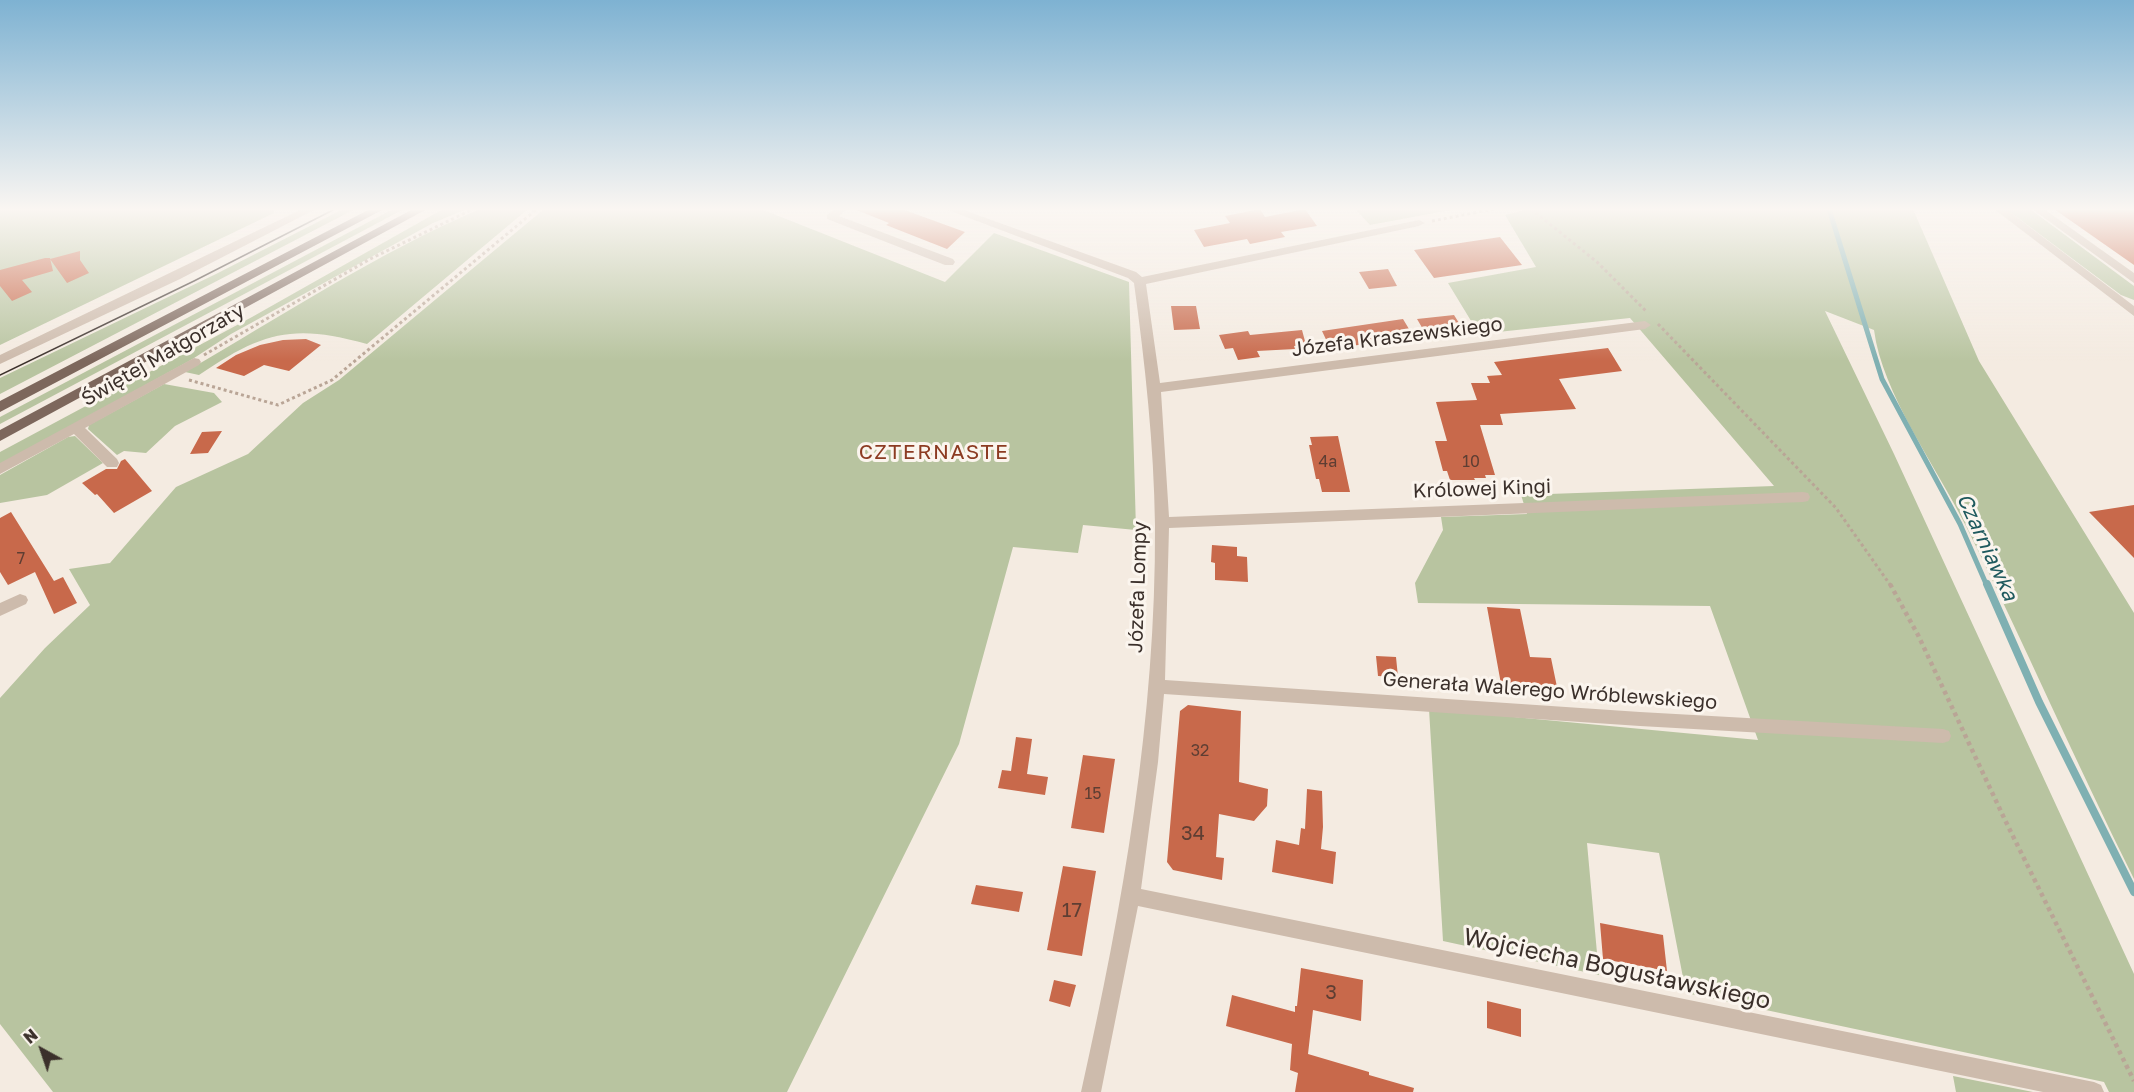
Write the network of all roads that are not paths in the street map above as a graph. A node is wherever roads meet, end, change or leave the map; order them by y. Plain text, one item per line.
1 (208, 260) edge
2 (279, 260) edge
3 (325, 260) edge
4 (944, 260) edge
5 (1093, 260) edge
6 (1241, 260) edge
7 (2067, 260) edge
8 (2108, 260) edge
9 (949, 262) dead end
10 (2134, 279) edge
11 (1140, 281) junction
12 (2133, 310) edge
13 (1645, 325) dead end
14 (0, 360) edge
15 (194, 362) road end
16 (1153, 388) junction
17 (0, 407) edge
18 (76, 428) junction
19 (0, 436) edge
20 (111, 463) dead end
21 (0, 469) edge
22 (1803, 497) dead end
23 (1162, 523) junction
24 (20, 600) dead end
25 (0, 610) edge
26 (1155, 686) junction
27 (1943, 736) dead end
28 (1131, 896) junction
29 (1091, 1092) edge
30 (2094, 1092) edge

1 - 14 street
2 - 17 main road
3 - 19 main road
4 - 9 street
5 - 11 street
6 - 11 street
7 - 12 street
8 - 10 street
11 - 16 street, Józefa Lompy
13 - 16 street, Józefa Kraszewskiego
15 - 18 street, Świętej Małgorzaty
16 - 23 street, Józefa Lompy
18 - 20 street
18 - 21 street, Świętej Małgorzaty
22 - 23 street, Królowej Kingi
23 - 26 street, Józefa Lompy
24 - 25 street
26 - 27 street, Generała Walerego Wróblewskiego
26 - 28 street, Józefa Lompy
28 - 29 street, Józefa Lompy
28 - 30 street, Wojciecha Bogusławskiego

